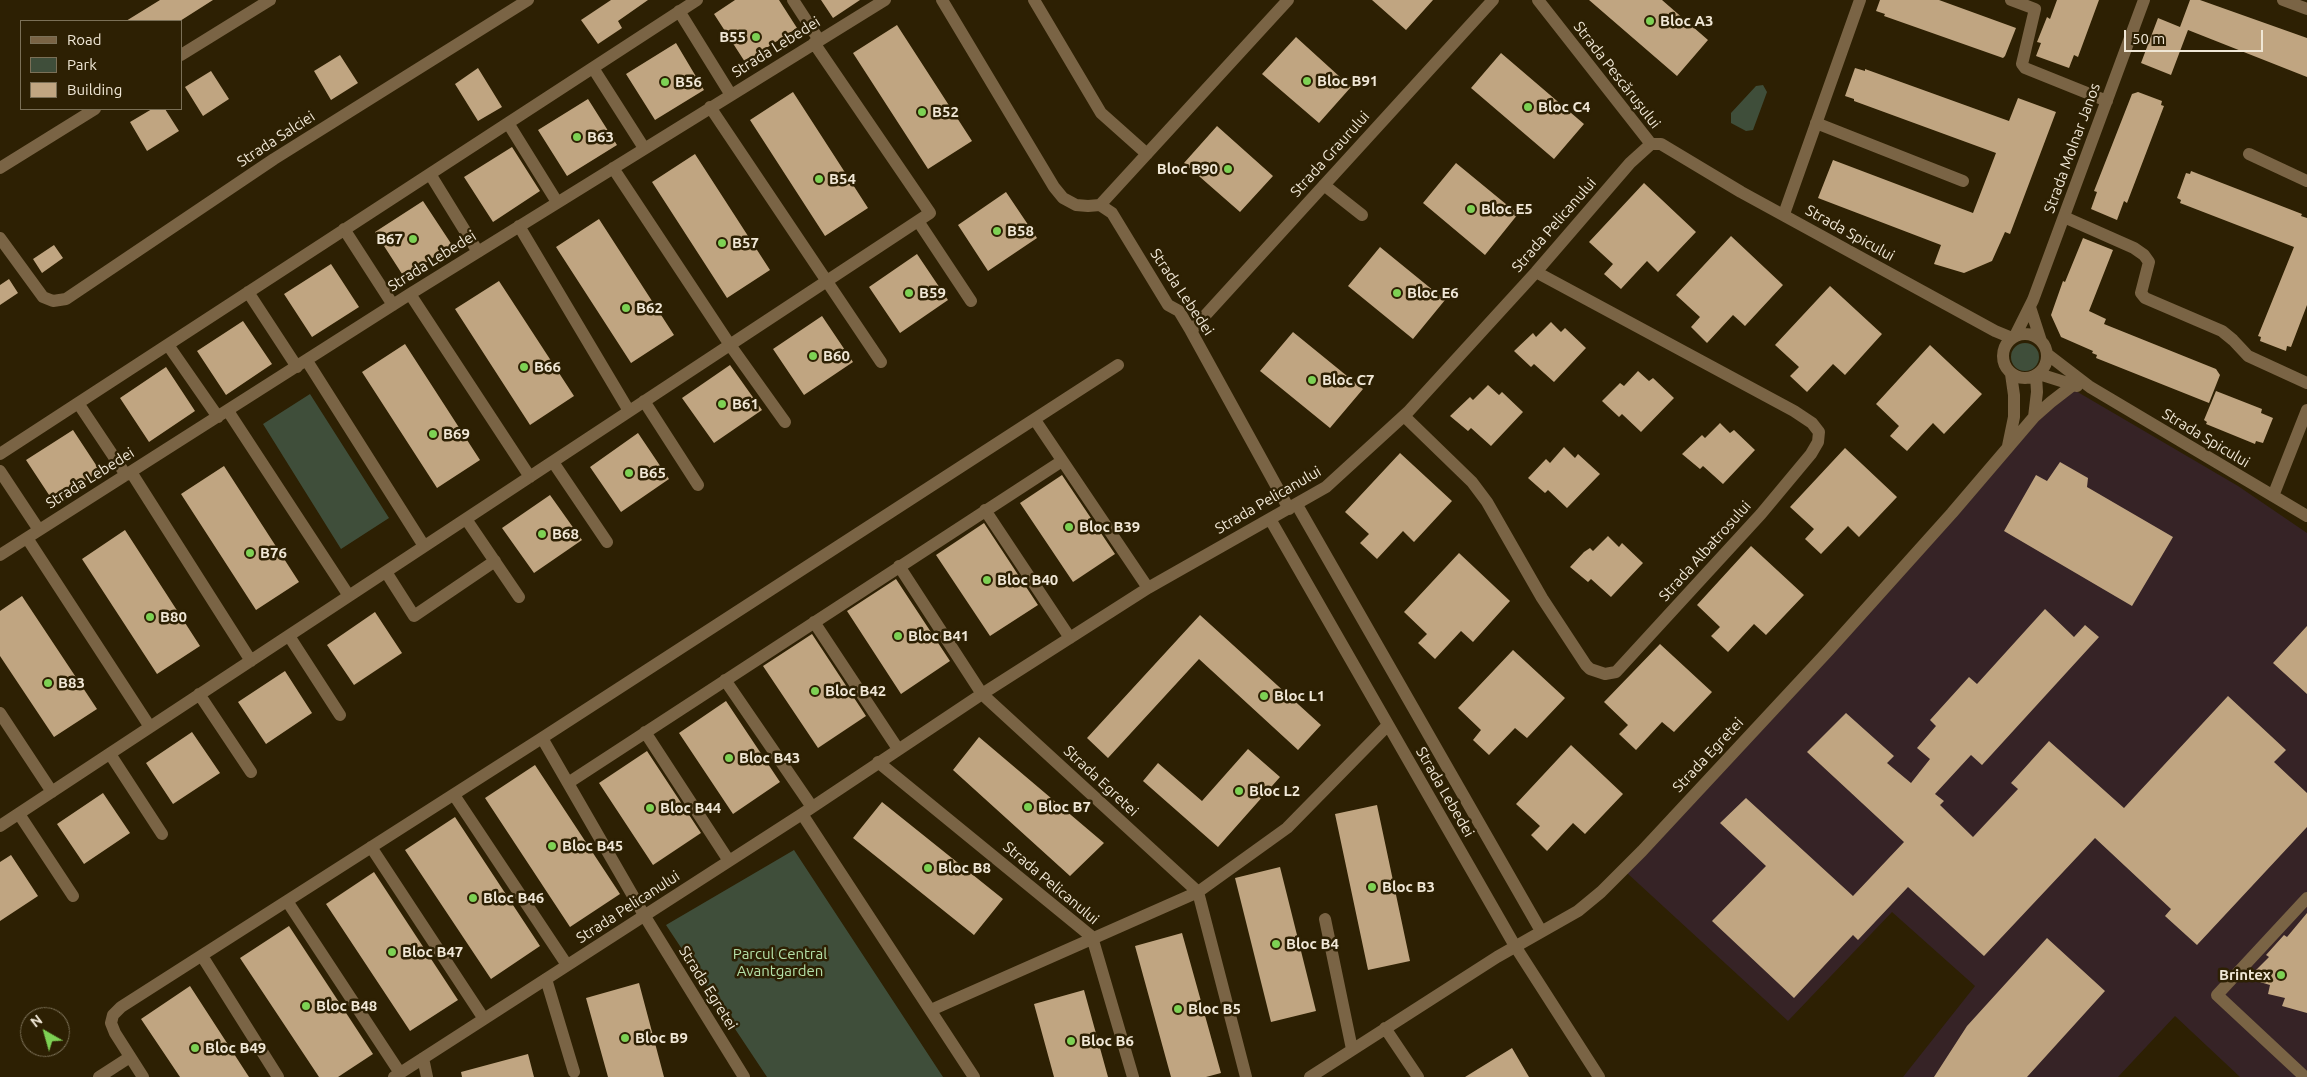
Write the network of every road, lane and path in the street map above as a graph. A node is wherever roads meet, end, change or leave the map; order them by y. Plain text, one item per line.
1 (270, 0) edge
2 (528, 0) edge
3 (697, 0) edge
4 (793, 0) edge
5 (885, 0) edge
6 (942, 0) edge
7 (1034, 0) edge
8 (1288, 0) edge
9 (1493, 0) edge
10 (1538, 0) edge
11 (1860, 0) edge
12 (2011, 0) edge
13 (2144, 0) edge
14 (2283, 0) edge
15 (2037, 4) edge
16 (2307, 9) edge
17 (679, 12) junction
18 (816, 42) junction
19 (182, 54) edge
20 (592, 68) junction
21 (731, 95) junction
22 (2107, 101) junction
23 (710, 107) junction
24 (93, 110) edge
25 (508, 123) junction
26 (1816, 123) junction
27 (1651, 144) junction
28 (644, 148) junction
29 (1147, 154) junction
30 (2248, 154) dead end
31 (0, 168) edge
32 (613, 168) junction
33 (430, 174) junction
34 (1963, 181) dead end
35 (2307, 182) edge
36 (1324, 185) junction
37 (557, 202) junction
38 (1100, 205) junction
39 (1784, 214) junction
40 (1362, 215) dead end
41 (2064, 217) junction
42 (918, 221) junction
43 (519, 226) junction
44 (344, 230) junction
45 (0, 238) edge
46 (478, 252) junction
47 (1536, 272) junction
48 (827, 281) junction
49 (248, 292) junction
50 (410, 294) junction
51 (971, 302) dead end
52 (393, 305) junction
53 (2030, 307) junction
54 (1191, 330) junction
55 (1995, 331) junction
56 (2014, 337) junction
57 (2041, 341) junction
58 (730, 344) junction
59 (168, 345) junction
60 (2047, 354) junction
61 (2003, 355) junction
62 (881, 362) dead end
63 (302, 364) junction
64 (1118, 365) dead end
65 (2010, 374) junction
66 (2037, 375) junction
67 (2307, 383) edge
68 (2074, 385) junction
69 (2090, 388) junction
70 (644, 402) junction
71 (78, 403) junction
72 (629, 411) junction
73 (223, 414) junction
74 (2306, 415) edge
75 (1404, 416) junction
76 (2034, 417) junction
77 (1036, 420) junction
78 (785, 422) dead end
79 (2008, 448) junction
80 (0, 454) edge
81 (1062, 461) junction
82 (553, 462) junction
83 (0, 471) edge
84 (128, 473) junction
85 (530, 477) junction
86 (698, 485) dead end
87 (2273, 496) junction
88 (1293, 507) junction
89 (985, 510) junction
90 (2307, 516) edge
91 (466, 519) junction
92 (1270, 520) junction
93 (39, 530) junction
94 (27, 538) junction
95 (607, 542) dead end
96 (424, 546) junction
97 (0, 555) edge
98 (495, 561) junction
99 (899, 566) junction
100 (386, 572) junction
101 (1148, 588) junction
102 (349, 596) junction
103 (519, 597) dead end
104 (814, 622) junction
105 (289, 636) junction
106 (1070, 638) junction
107 (251, 660) junction
108 (725, 680) junction
109 (199, 694) junction
110 (982, 694) junction
111 (0, 713) edge
112 (340, 715) dead end
113 (1388, 725) junction
114 (150, 727) junction
115 (645, 732) junction
116 (542, 738) junction
117 (898, 749) junction
118 (110, 754) junction
119 (878, 762) junction
120 (251, 772) dead end
121 (568, 783) junction
122 (52, 792) junction
123 (454, 795) junction
124 (807, 810) junction
125 (18, 814) junction
126 (0, 826) edge
127 (162, 834) dead end
128 (371, 847) junction
129 (729, 861) junction
130 (1198, 892) junction
131 (73, 896) dead end
132 (2307, 898) edge
133 (287, 901) junction
134 (644, 916) junction
135 (1325, 919) dead end
136 (1541, 931) junction
137 (1092, 937) junction
138 (1515, 946) junction
139 (202, 956) junction
140 (567, 965) junction
141 (546, 979) junction
142 (931, 1010) junction
143 (484, 1019) junction
144 (1385, 1028) junction
145 (1352, 1049) junction
146 (130, 1057) junction
147 (423, 1058) junction
148 (574, 1072) dead end
149 (397, 1075) edge
150 (99, 1077) edge
151 (143, 1077) edge
152 (278, 1077) edge
153 (427, 1077) edge
154 (744, 1077) edge
155 (974, 1077) edge
156 (1133, 1077) edge
157 (1246, 1077) edge
158 (1310, 1077) edge
159 (1418, 1077) edge
160 (1599, 1077) edge
161 (2305, 1077) edge

1 - 19 street
2 - 45 street, Strada Salciei
3 - 17 street
4 - 18 street
5 - 18 street, Strada Lebedei
6 - 38 street
7 - 29 street
8 - 29 street
9 - 36 street, Strada Graurului
10 - 27 street, Strada Pescărușului
11 - 26 street, Strada Spicului
12 - 15 street
13 - 22 street, Strada Molnar Janos
14 - 16 street
15 - 22 street
17 - 20 street
17 - 21 street
18 - 21 street, Strada Lebedei
18 - 42 street
20 - 25 street
20 - 28 street
21 - 23 street, Strada Lebedei
22 - 41 street, Strada Molnar Janos
23 - 28 street, Strada Lebedei
23 - 48 street
24 - 31 street
25 - 33 street
25 - 37 street
26 - 34 street
26 - 39 street, Strada Spicului
27 - 39 street, Strada Pescărușului
27 - 47 street, Strada Pelicanului
28 - 32 street, Strada Lebedei
29 - 38 street
30 - 35 street
32 - 37 street, Strada Lebedei
32 - 58 street
33 - 44 street
33 - 46 street
36 - 40 street
36 - 54 street, Strada Graurului
37 - 43 street, Strada Lebedei
38 - 54 street, Strada Lebedei
39 - 55 street, Strada Spicului
41 - 53 street, Strada Molnar Janos
41 - 67 street
42 - 48 street
42 - 51 street
43 - 46 street, Strada Lebedei
43 - 72 street
44 - 49 street
44 - 52 street
46 - 50 street, Strada Lebedei
47 - 75 street, Strada Pelicanului
47 - 75 street, Strada Albatrosului
48 - 58 street
48 - 62 street
49 - 59 street
49 - 63 street
50 - 52 street, Strada Lebedei
50 - 85 street
52 - 63 street, Strada Lebedei
53 - 56 street, Strada Molnar Janos
53 - 57 street
54 - 88 street, Strada Lebedei
55 - 56 street, Strada Spicului
55 - 61 street
56 - 57 street
56 - 61 street
57 - 60 street
58 - 70 street
58 - 78 street
59 - 71 street
59 - 73 street
60 - 66 street
60 - 69 street, Strada Spicului
61 - 65 street
63 - 73 street, Strada Lebedei
63 - 96 street
64 - 77 street
65 - 66 street
65 - 79 street
66 - 68 street, Strada Spicului
66 - 76 street
68 - 69 street, Strada Spicului
68 - 76 street
69 - 87 street, Strada Spicului
70 - 72 street
70 - 86 street
71 - 80 street
71 - 84 street
72 - 82 street
73 - 84 street, Strada Lebedei
73 - 102 street
74 - 87 street
75 - 88 street, Strada Pelicanului
76 - 79 street, Strada Egretei
77 - 81 street
77 - 116 street
79 - 136 street, Strada Egretei
81 - 89 street
81 - 101 street
82 - 85 street
82 - 95 street
83 - 93 street
84 - 93 street, Strada Lebedei
84 - 107 street
85 - 91 street
87 - 90 street, Strada Spicului
88 - 92 street, Strada Pelicanului
88 - 136 street, Strada Lebedei
89 - 99 street
89 - 106 street
91 - 96 street
91 - 98 street
92 - 101 street, Strada Pelicanului
92 - 113 street, Strada Lebedei
93 - 94 street, Strada Lebedei
94 - 97 street, Strada Lebedei
94 - 114 street
96 - 100 street
98 - 100 street
98 - 103 street
99 - 104 street
99 - 110 street, Strada Egretei
100 - 102 street
101 - 106 street, Strada Pelicanului
102 - 105 street
104 - 108 street
104 - 117 street
105 - 107 street
105 - 112 street
106 - 110 street, Strada Pelicanului
107 - 109 street
108 - 115 street
108 - 124 street
109 - 114 street
109 - 120 street
110 - 117 street, Strada Pelicanului
110 - 130 street, Strada Egretei
111 - 122 street
113 - 130 street
113 - 138 street, Strada Lebedei
114 - 118 street
115 - 121 street
115 - 129 street
116 - 121 street, Strada Egretei
116 - 123 street
117 - 119 street, Strada Pelicanului
118 - 122 street
118 - 127 street
119 - 124 street, Strada Pelicanului
119 - 137 street, Strada Pelicanului
121 - 134 street, Strada Egretei
122 - 125 street
123 - 128 street
123 - 140 street
124 - 129 street, Strada Pelicanului
124 - 142 street
125 - 126 street
125 - 131 street
128 - 133 street
128 - 143 street
129 - 134 street, Strada Pelicanului
130 - 137 street
130 - 157 street
132 - 161 street
133 - 139 street
133 - 149 street
134 - 140 street, Strada Pelicanului
134 - 154 street, Strada Egretei
135 - 145 street
136 - 138 street, Strada Egretei
137 - 142 street
137 - 156 street, Strada Pelicanului
138 - 144 street, Strada Egretei
138 - 160 street, Strada Lebedei
139 - 146 street
139 - 152 street
140 - 141 street, Strada Pelicanului
141 - 143 street, Strada Pelicanului
141 - 148 street
142 - 155 street
143 - 147 street, Strada Pelicanului
144 - 145 street, Strada Egretei
144 - 159 street
145 - 158 street, Strada Egretei
146 - 150 street
146 - 151 street
147 - 149 street, Strada Pelicanului
147 - 153 street

